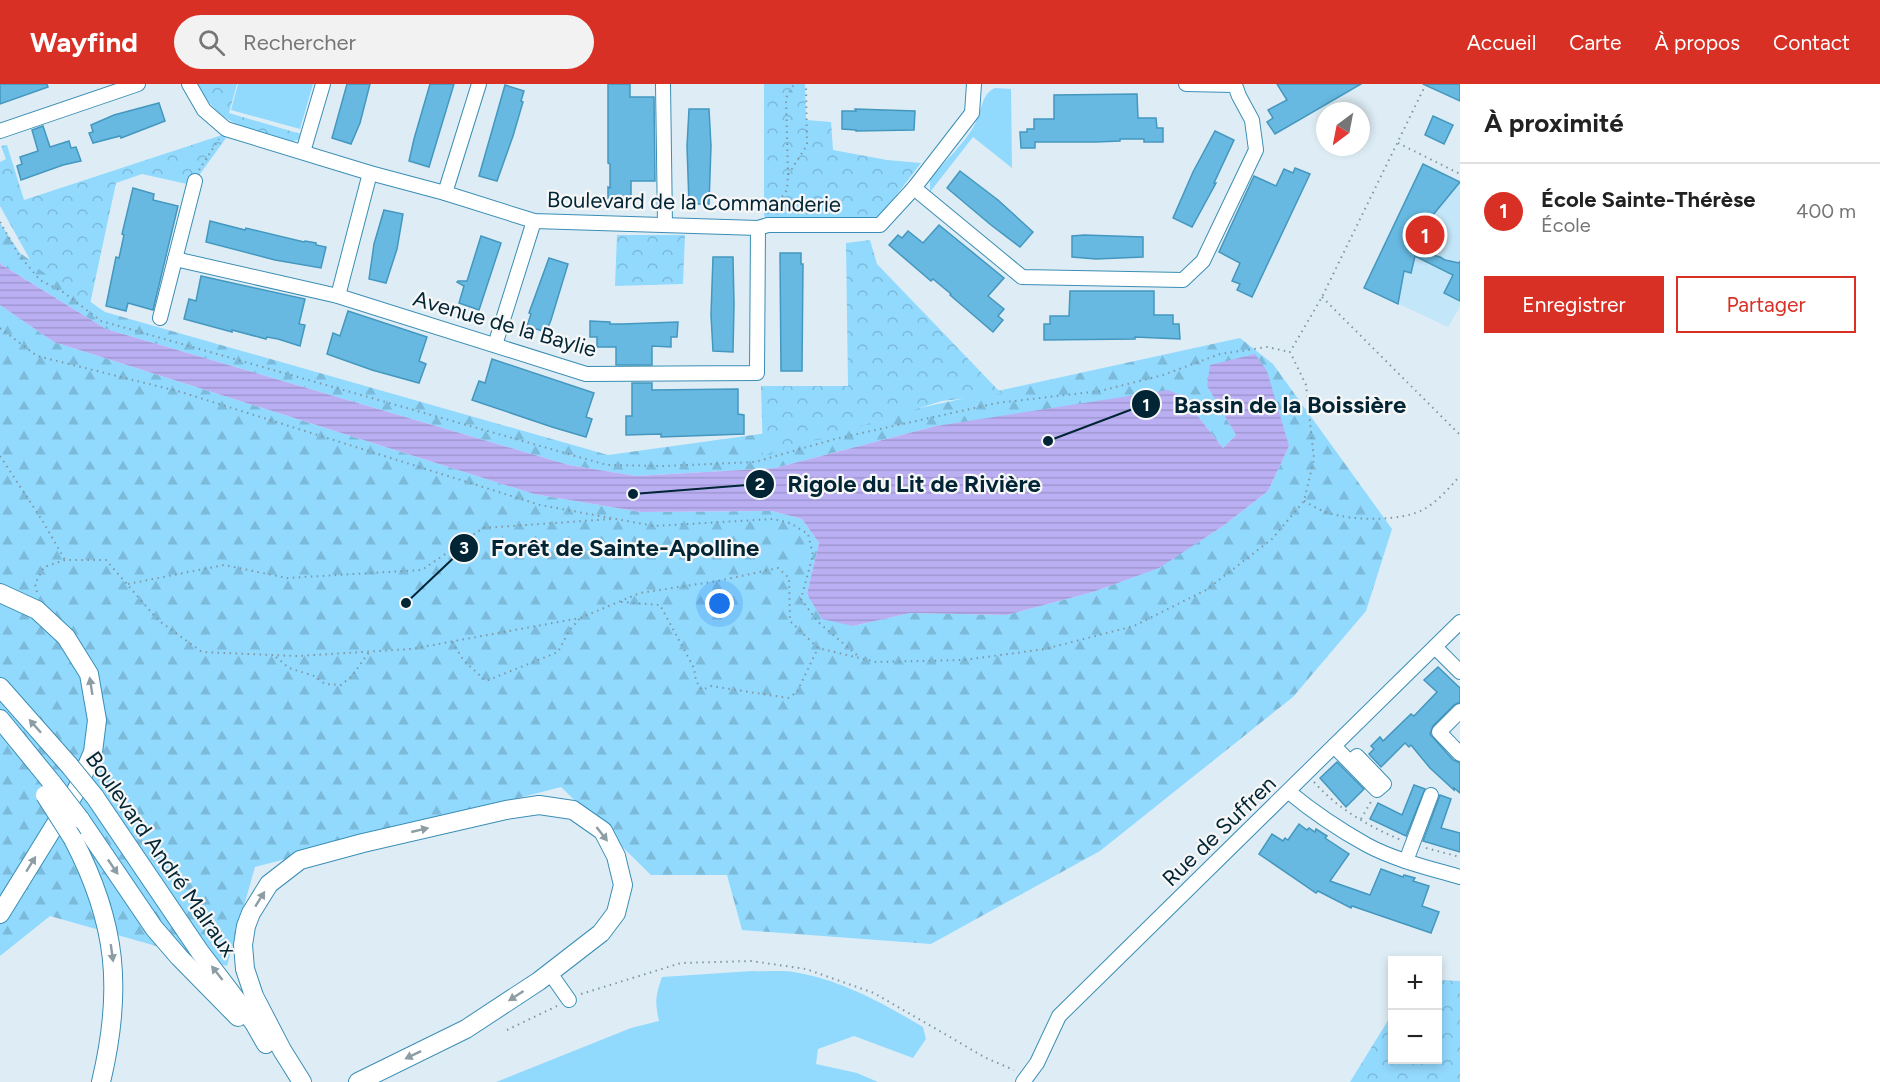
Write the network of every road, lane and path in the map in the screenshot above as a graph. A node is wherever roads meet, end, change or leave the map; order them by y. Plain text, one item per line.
1 (138, 84) edge
2 (189, 84) edge
3 (323, 84) edge
4 (479, 84) edge
5 (663, 84) edge
6 (794, 84) edge
7 (806, 84) edge
8 (974, 84) edge
9 (1186, 84) edge
10 (1236, 84) edge
11 (1426, 84) edge
12 (0, 131) edge
13 (222, 135) dead end
14 (1398, 143) junction
15 (303, 152) junction
16 (370, 173) junction
17 (788, 174) junction
18 (1460, 174) edge
19 (195, 181) joint
20 (914, 188) junction
21 (444, 193) junction
22 (534, 221) junction
23 (0, 222) edge
24 (665, 225) junction
25 (763, 227) junction
26 (175, 259) junction
27 (338, 296) junction
28 (1322, 297) junction
29 (160, 318) dead end
30 (0, 328) edge
31 (495, 345) junction
32 (1290, 352) junction
33 (1460, 435) edge
34 (0, 456) edge
35 (1460, 476) edge
36 (1304, 501) junction
37 (615, 519) junction
38 (65, 560) junction
39 (128, 584) junction
40 (0, 593) edge
41 (38, 595) dead end
42 (619, 602) junction
43 (580, 618) junction
44 (1460, 622) edge
45 (451, 642) junction
46 (1435, 647) junction
47 (818, 648) junction
48 (369, 651) junction
49 (275, 655) junction
50 (860, 658) junction
51 (1460, 672) edge
52 (0, 687) edge
53 (1460, 711) edge
54 (0, 719) edge
55 (0, 726) edge
56 (1334, 746) junction
57 (1460, 754) edge
58 (1306, 773) junction
59 (49, 789) junction
60 (1377, 790) joint
61 (1290, 792) junction
62 (1431, 795) dead end
63 (1361, 820) junction
64 (1412, 845) junction
65 (1460, 857) edge
66 (1406, 861) junction
67 (1460, 877) edge
68 (0, 914) edge
69 (550, 973) junction
70 (569, 1000) junction
71 (507, 1030) dead end
72 (278, 1053) junction
73 (1026, 1078) edge
74 (101, 1082) edge
75 (290, 1082) edge
76 (302, 1082) edge
77 (358, 1082) edge

1 - 12 street
2 - 15 street, Boulevard de la Commanderie
3 - 15 street
4 - 21 street
5 - 24 street
6 - 17 path
7 - 17 path
8 - 20 street, Boulevard de la Commanderie
9 - 10 street
10 - 20 street
11 - 14 path
13 - 19 path
14 - 18 path
14 - 28 path
15 - 16 street, Boulevard de la Commanderie
16 - 21 street, Boulevard de la Commanderie
16 - 27 street
17 - 25 path
19 - 26 street
20 - 25 street, Boulevard de la Commanderie
21 - 22 street, Boulevard de la Commanderie
22 - 24 street, Boulevard de la Commanderie
22 - 31 street
23 - 32 path
24 - 25 street, Boulevard de la Commanderie
25 - 31 street, Avenue de la Baylie
26 - 27 street, Avenue de la Baylie
26 - 29 street
27 - 31 street, Avenue de la Baylie
28 - 32 path
28 - 33 path
30 - 37 path
32 - 36 path
34 - 38 path
35 - 36 path
36 - 50 path
37 - 39 path
37 - 50 path
38 - 39 path
38 - 41 path
39 - 49 path
68 -> 40 main road
42 - 43 path
42 - 47 path
42 - 47 path
43 - 45 path
43 - 45 path
44 - 46 street, Rue de Suffren
45 - 48 path
46 - 51 street
46 - 56 street, Rue de Suffren
47 - 50 path
48 - 49 path
48 - 49 path
72 -> 52 main road, Boulevard André Malraux, bridge
53 - 57 street
54 - 59 main road, Boulevard André Malraux
55 - 59 main road
56 - 58 street, Rue de Suffren
56 - 60 street
58 - 61 street, Rue de Suffren
58 - 63 path
59 -> 72 main road, Boulevard André Malraux, bridge
59 -> 74 main road, bridge
60 - 63 path
61 - 66 street
61 - 73 street, Rue de Suffren
62 - 64 street
63 - 64 path
64 - 65 path
64 - 66 street
66 - 67 street
69 - 70 street
72 -> 69 main road
69 -> 77 main road
70 - 71 path
70 - 73 path
72 - 75 main road, Boulevard André Malraux
72 - 76 main road

